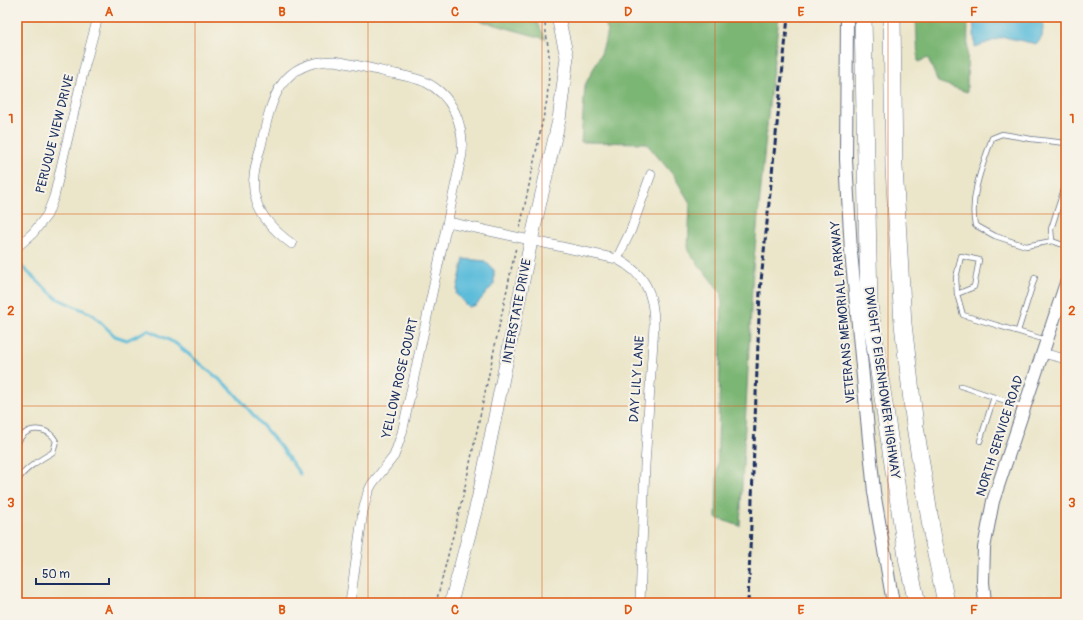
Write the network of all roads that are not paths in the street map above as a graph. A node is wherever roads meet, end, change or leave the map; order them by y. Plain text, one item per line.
1 (98, 17) edge
2 (558, 17) edge
3 (847, 17) edge
4 (863, 17) edge
5 (892, 17) edge
6 (1066, 143) edge
7 (651, 174) dead end
8 (1066, 183) edge
9 (448, 222) junction
10 (1052, 240) junction
11 (531, 242) junction
12 (292, 244) dead end
13 (1066, 246) edge
14 (17, 247) edge
15 (617, 259) junction
16 (1035, 277) dead end
17 (1066, 283) edge
18 (957, 294) junction
19 (1018, 331) junction
20 (1046, 340) junction
21 (1042, 353) junction
22 (1066, 359) edge
23 (961, 386) dead end
24 (994, 396) junction
25 (1024, 407) junction
26 (980, 441) dead end
27 (17, 445) edge
28 (17, 481) edge
29 (350, 603) edge
30 (450, 603) edge
31 (640, 603) edge
32 (893, 603) edge
33 (917, 603) edge
34 (946, 603) edge
35 (985, 603) edge

1 - 14 street, PERUQUE VIEW DRIVE
2 - 11 main road, INTERSTATE DRIVE
3 - 32 street, VETERANS MEMORIAL PARKWAY
4 - 33 highway, DWIGHT D EISENHOWER HIGHWAY
5 - 34 highway, DWIGHT D EISENHOWER HIGHWAY
6 - 10 lane
7 - 15 street
8 - 10 lane
9 - 11 street, DAY LILY LANE
9 - 12 street, YELLOW ROSE COURT
9 - 29 street, YELLOW ROSE COURT
10 - 13 lane
11 - 15 street, DAY LILY LANE
11 - 30 main road, INTERSTATE DRIVE
15 - 31 street, DAY LILY LANE
16 - 19 lane
17 - 20 street, NORTH SERVICE ROAD
18 - 18 lane
18 - 19 lane
19 - 20 lane
20 - 21 street, NORTH SERVICE ROAD
21 - 22 street
21 - 25 street, NORTH SERVICE ROAD
23 - 24 lane
24 - 25 lane
24 - 26 lane
25 - 35 street, NORTH SERVICE ROAD
27 - 28 lane

